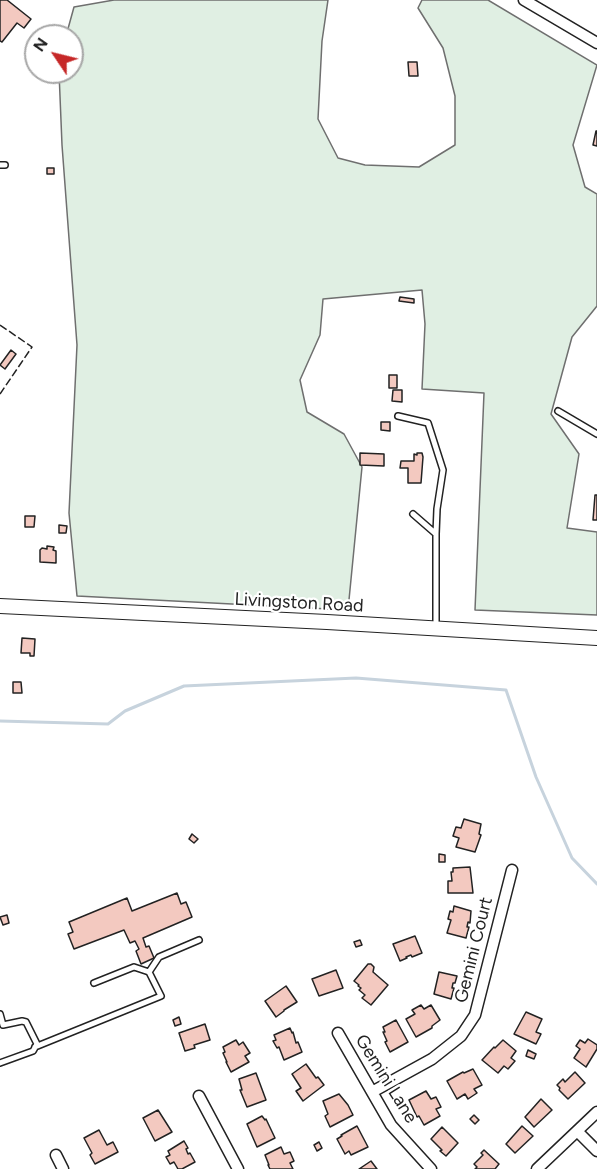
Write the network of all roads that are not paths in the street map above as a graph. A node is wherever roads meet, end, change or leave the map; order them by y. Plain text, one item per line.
1 (525, 0) edge
2 (597, 43) edge
3 (558, 411) dead end
4 (398, 416) dead end
5 (597, 434) edge
6 (413, 514) dead end
7 (436, 534) junction
8 (0, 606) edge
9 (435, 628) junction
10 (597, 638) edge
11 (512, 870) dead end
12 (199, 940) dead end
13 (149, 972) junction
14 (94, 983) dead end
15 (0, 1014) edge
16 (1, 1026) edge
17 (338, 1033) dead end
18 (35, 1047) junction
19 (0, 1063) edge
20 (372, 1092) junction
21 (199, 1096) dead end
22 (597, 1112) edge
23 (578, 1131) junction
24 (597, 1151) edge
25 (56, 1155) dead end
26 (63, 1169) edge
27 (238, 1169) edge
28 (431, 1169) edge
29 (537, 1169) edge

1 - 2 street
3 - 5 lane
4 - 7 lane
6 - 7 lane
7 - 9 lane
8 - 9 main road, Livingston Road
9 - 10 main road, Livingston Road
11 - 20 street, Gemini Court
12 - 13 lane
13 - 14 lane
13 - 18 lane
15 - 16 lane
16 - 18 lane
17 - 20 street, Gemini Lane
18 - 19 lane
20 - 28 street, Gemini Lane
21 - 27 street
22 - 23 street
23 - 24 street
23 - 29 street
25 - 26 street

